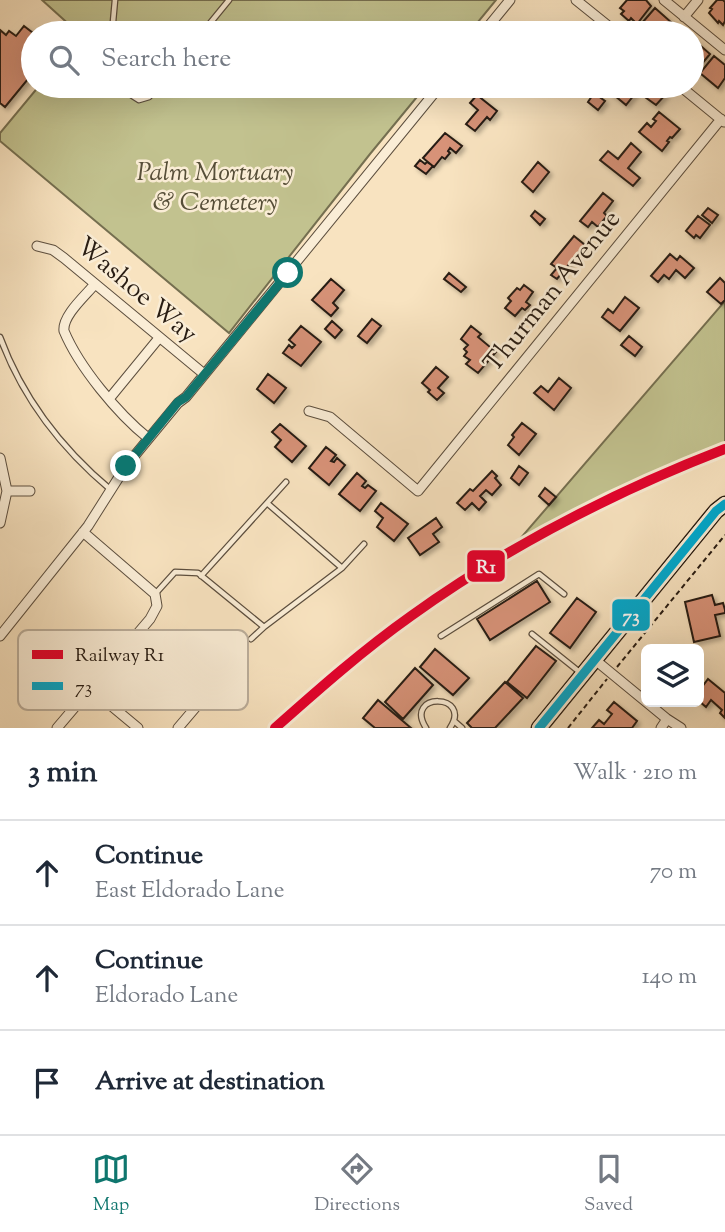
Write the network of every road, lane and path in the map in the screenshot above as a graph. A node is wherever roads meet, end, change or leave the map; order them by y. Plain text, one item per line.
1 (115, 0) edge
2 (229, 0) edge
3 (510, 0) edge
4 (576, 0) edge
5 (664, 0) edge
6 (698, 0) edge
7 (684, 17) junction
8 (113, 21) edge
9 (212, 21) edge
10 (493, 21) edge
11 (602, 21) edge
12 (689, 21) edge
13 (704, 33) edge
14 (725, 50) edge
15 (430, 98) edge
16 (695, 98) edge
17 (723, 121) edge
18 (37, 246) dead end
19 (95, 284) junction
20 (0, 337) edge
21 (159, 338) junction
22 (204, 374) junction
23 (109, 399) junction
24 (309, 411) dead end
25 (148, 438) junction
26 (0, 458) edge
27 (286, 482) dead end
28 (114, 487) junction
29 (8, 491) junction
30 (30, 491) dead end
31 (725, 492) edge
32 (267, 503) junction
33 (720, 507) edge
34 (0, 523) edge
35 (83, 532) junction
36 (725, 535) edge
37 (364, 544) dead end
38 (342, 568) junction
39 (201, 576) junction
40 (155, 594) junction
41 (564, 594) dead end
42 (264, 626) junction
43 (140, 630) edge
44 (532, 634) dead end
45 (0, 636) edge
46 (441, 636) dead end
47 (251, 639) dead end
48 (594, 659) junction
49 (612, 674) junction
50 (583, 675) junction
51 (72, 710) edge
52 (116, 710) edge
53 (193, 710) edge
54 (454, 721) junction
55 (664, 724) edge
56 (57, 728) edge
57 (138, 728) edge
58 (178, 728) edge
59 (426, 728) edge
60 (450, 728) edge
61 (462, 728) edge
62 (539, 728) edge
63 (568, 728) edge
64 (681, 728) edge

1 - 8 lane
2 - 9 lane
3 - 10 street
4 - 11 street
5 - 7 street
6 - 7 street
7 - 12 street
13 - 14 street
15 - 22 street
16 - 17 street
17 - 24 street, Thurman Avenue
18 - 19 street, Washoe Way
19 - 21 street, Washoe Way
19 - 23 street
20 - 28 lane
21 - 22 street, Washoe Way
21 - 23 street
22 - 25 street
23 - 25 street
25 - 28 street
26 - 29 street
27 - 32 lane
28 - 35 street
29 - 30 street
29 - 34 street
31 - 33 main road
32 - 38 lane
32 - 39 lane
33 - 48 main road
35 - 40 street
35 - 45 street
36 - 49 path
37 - 38 lane
38 - 42 lane
39 - 40 lane
39 - 42 lane
40 - 43 street
41 - 46 lane
42 - 47 lane
44 - 50 lane
48 - 49 street
48 - 50 main road
49 - 55 street
49 - 63 path
50 - 62 main road
51 - 56 street
52 - 57 street
53 - 58 street
54 - 59 lane
54 - 60 lane
54 - 61 lane
55 - 64 street

